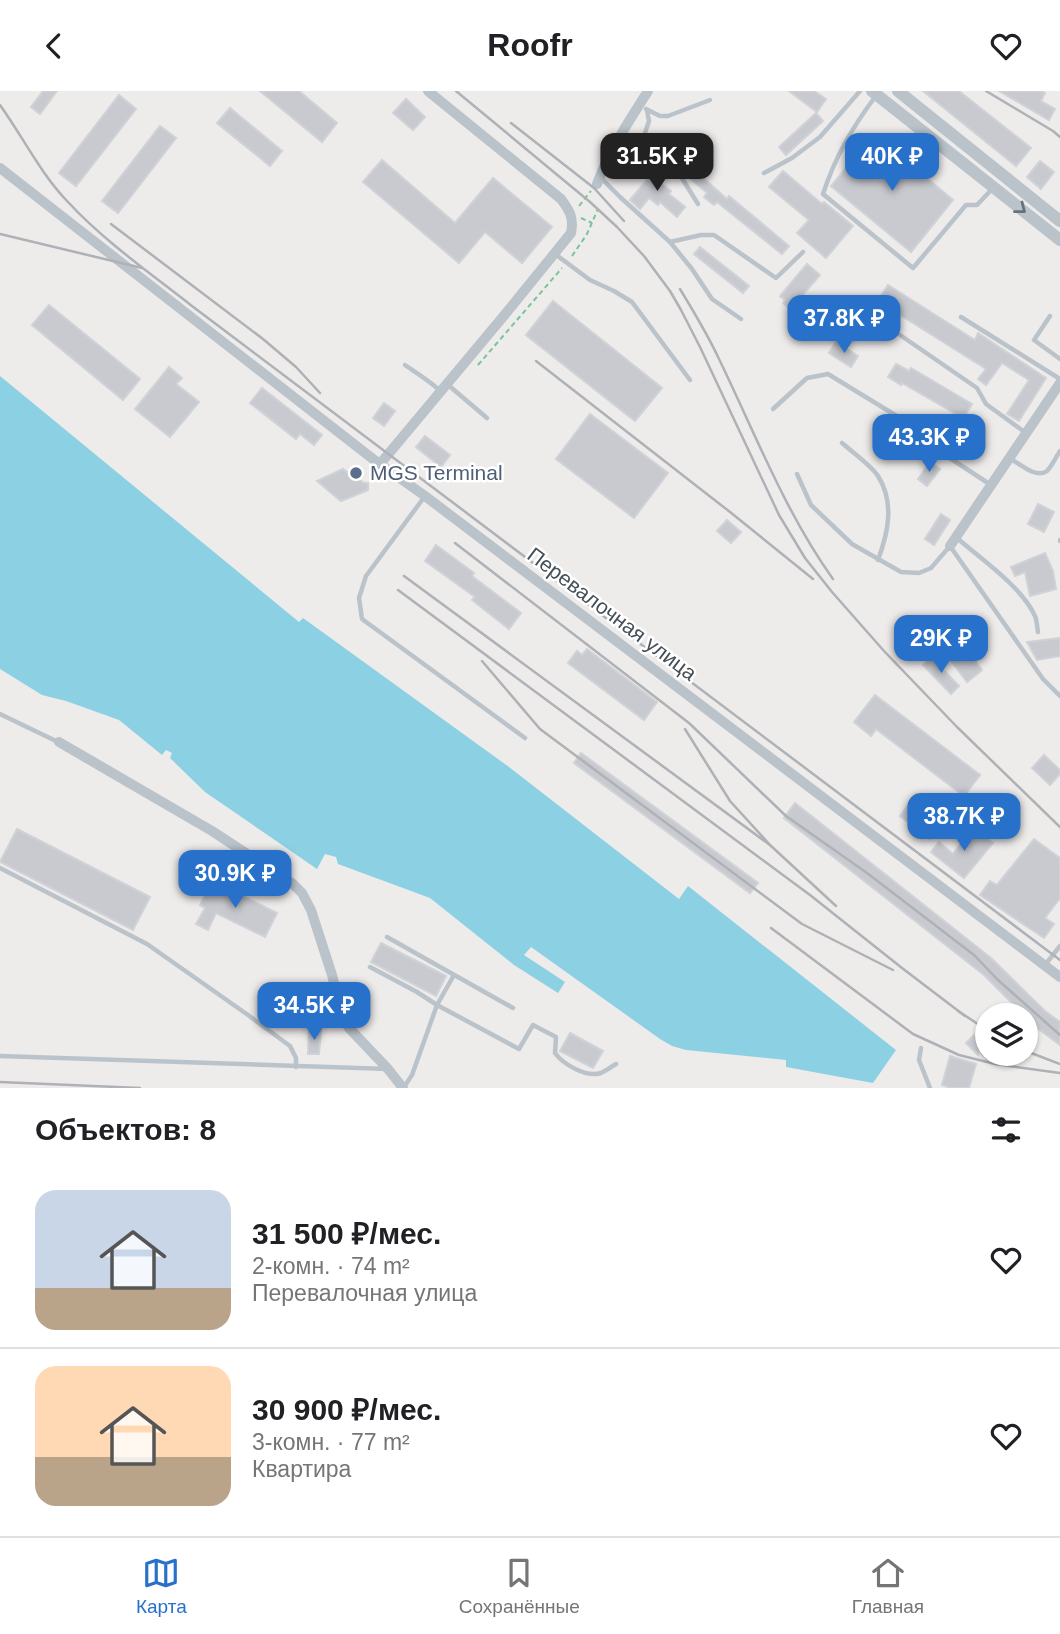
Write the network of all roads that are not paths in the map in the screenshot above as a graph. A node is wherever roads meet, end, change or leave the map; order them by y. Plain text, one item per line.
1 (428, 91) edge
2 (648, 91) edge
3 (860, 91) edge
4 (898, 91) edge
5 (874, 93) edge
6 (710, 100) dead end
7 (643, 108) junction
8 (0, 168) edge
9 (764, 173) dead end
10 (598, 180) joint
11 (993, 187) junction
12 (698, 204) dead end
13 (1060, 222) edge
14 (1059, 237) edge
15 (670, 242) junction
16 (803, 252) dead end
17 (555, 253) junction
18 (1050, 316) dead end
19 (874, 317) dead end
20 (961, 317) dead end
21 (741, 319) dead end
22 (1060, 359) edge
23 (405, 365) dead end
24 (690, 380) dead end
25 (1060, 381) edge
26 (443, 388) junction
27 (773, 409) dead end
28 (487, 418) dead end
29 (1027, 433) junction
30 (842, 443) dead end
31 (1060, 451) edge
32 (1010, 458) junction
33 (380, 464) junction
34 (797, 474) dead end
35 (992, 485) junction
36 (425, 496) junction
37 (953, 542) junction
38 (878, 560) junction
39 (1038, 632) dead end
40 (1060, 696) edge
41 (0, 714) edge
42 (525, 738) dead end
43 (59, 742) joint
44 (0, 868) edge
45 (387, 937) dead end
46 (1060, 946) edge
47 (1044, 965) junction
48 (370, 967) dead end
49 (454, 975) junction
50 (1060, 977) edge
51 (437, 1006) junction
52 (513, 1008) dead end
53 (921, 1048) dead end
54 (0, 1056) edge
55 (616, 1064) dead end
56 (296, 1067) junction
57 (388, 1069) junction
58 (403, 1088) edge
59 (930, 1088) edge

1 - 17 street
2 - 7 street
3 - 9 lane
4 - 13 street
5 - 11 street
5 - 11 lane
6 - 7 lane
7 - 10 street
7 - 12 lane
8 - 33 street, Перевалочная улица
10 - 15 lane
11 -> 14 street
15 - 16 lane
15 - 21 lane
17 - 24 lane
17 - 26 street
18 - 22 lane
19 - 29 lane
20 - 25 lane
23 - 26 lane
25 - 29 street
26 - 28 lane
26 - 33 street
27 - 35 lane
29 - 32 street
30 - 38 lane
31 - 32 lane
32 - 35 street
33 - 36 street, Перевалочная улица
34 - 38 lane
35 - 37 street
36 - 42 lane
36 - 47 street, Перевалочная улица
37 - 38 lane
37 - 39 lane
37 - 40 lane
41 - 43 lane
43 - 57 street
44 - 56 lane
45 - 49 lane
46 - 47 lane
47 - 50 street, Перевалочная улица
48 - 51 lane
49 - 51 lane
49 - 52 lane
51 - 55 lane
51 - 58 lane
53 - 59 lane
54 - 56 lane
56 - 57 lane
57 - 58 street

